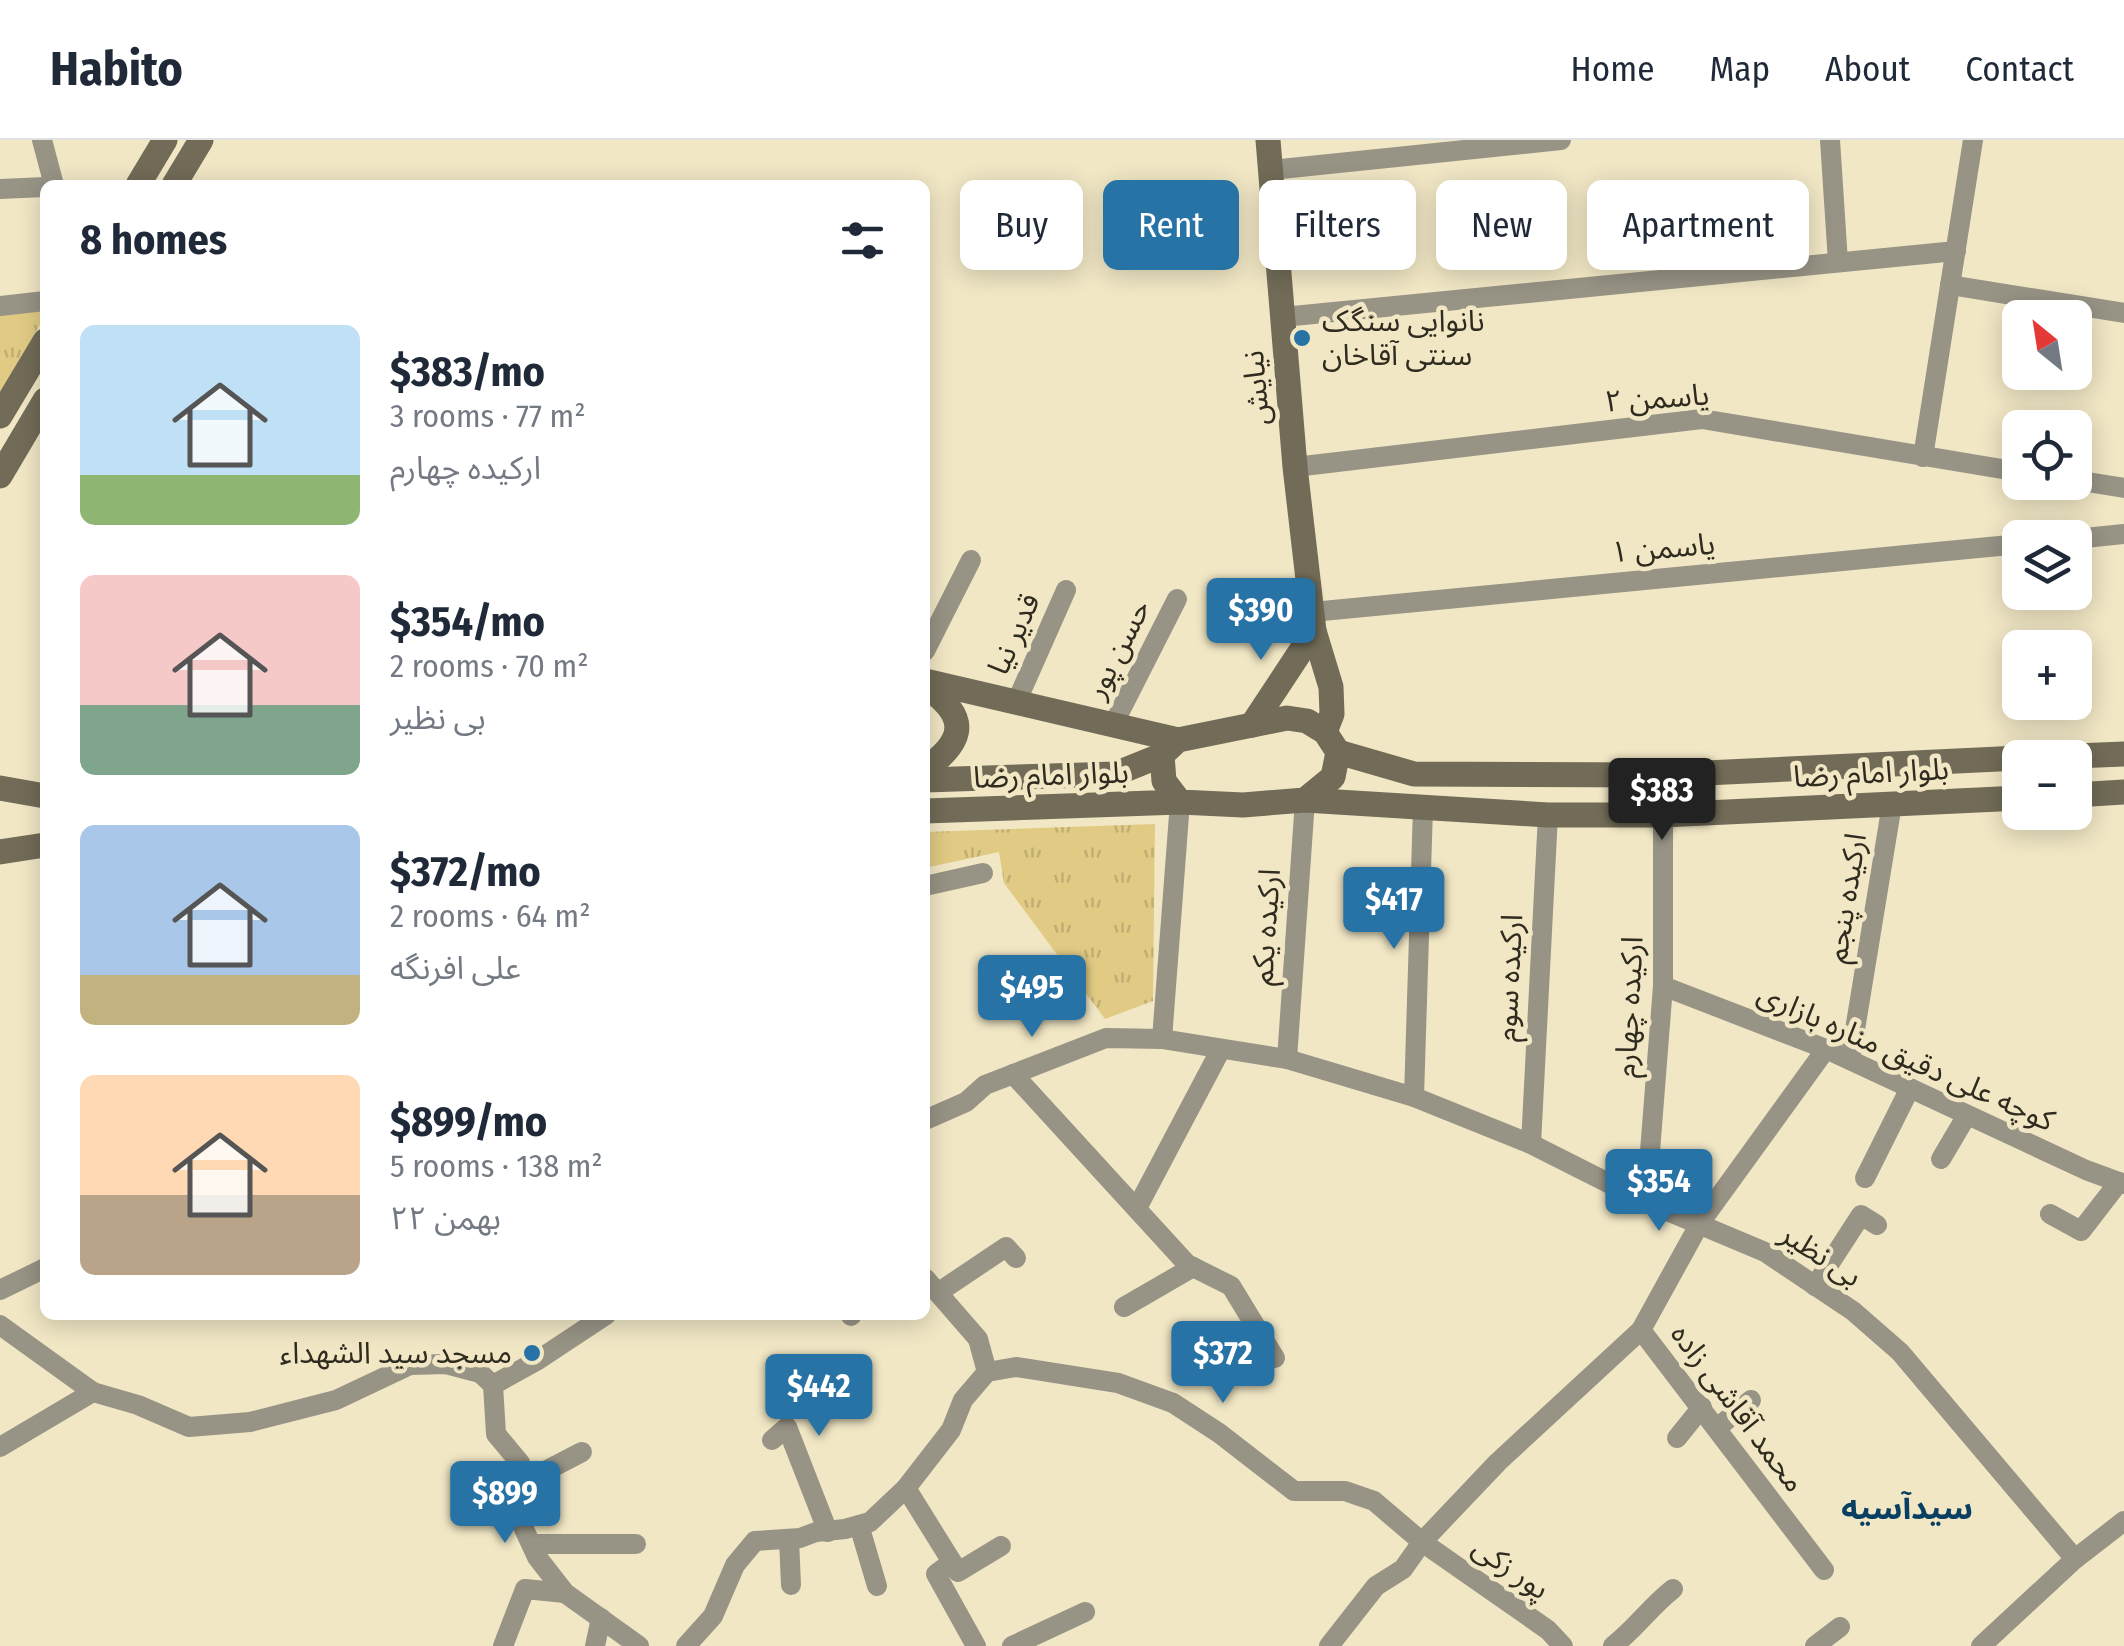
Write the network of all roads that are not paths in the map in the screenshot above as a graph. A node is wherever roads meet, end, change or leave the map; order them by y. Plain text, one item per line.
1 (42, 140) edge
2 (165, 140) edge
3 (200, 140) edge
4 (1268, 140) edge
5 (1561, 140) edge
6 (1830, 140) edge
7 (1973, 140) edge
8 (1271, 170) junction
9 (53, 180) edge
10 (141, 180) edge
11 (177, 180) edge
12 (40, 187) edge
13 (0, 189) edge
14 (1956, 251) junction
15 (1838, 262) junction
16 (1950, 285) junction
17 (40, 302) edge
18 (0, 306) edge
19 (2124, 313) edge
20 (1283, 317) junction
21 (40, 349) edge
22 (40, 408) edge
23 (0, 416) edge
24 (1923, 458) junction
25 (1295, 467) junction
26 (2002, 469) edge
27 (0, 476) edge
28 (2092, 483) edge
29 (2124, 488) edge
30 (2124, 534) edge
31 (2092, 537) edge
32 (2002, 546) edge
33 (971, 560) dead end
34 (1066, 590) dead end
35 (1177, 599) dead end
36 (1313, 621) junction
37 (930, 641) edge
38 (930, 685) edge
39 (930, 688) edge
40 (1016, 703) junction
41 (1112, 725) junction
42 (1252, 725) junction
43 (1332, 742) junction
44 (1170, 748) junction
45 (2124, 754) edge
46 (2092, 755) edge
47 (2002, 759) edge
48 (930, 764) edge
49 (930, 780) edge
50 (0, 788) edge
51 (2124, 792) edge
52 (2092, 794) edge
53 (40, 795) edge
54 (2002, 799) edge
55 (1305, 800) junction
56 (1180, 802) junction
57 (1892, 804) junction
58 (1423, 807) junction
59 (930, 811) edge
60 (1548, 815) junction
61 (1663, 815) junction
62 (40, 846) edge
63 (0, 852) edge
64 (983, 873) dead end
65 (930, 885) edge
66 (1663, 986) junction
67 (1162, 1039) junction
68 (1221, 1049) junction
69 (1826, 1049) junction
70 (1286, 1059) junction
71 (1850, 1060) junction
72 (1013, 1074) junction
73 (1910, 1088) junction
74 (1414, 1097) junction
75 (1967, 1114) junction
76 (930, 1118) edge
77 (1531, 1144) junction
78 (1940, 1160) dead end
79 (1864, 1178) dead end
80 (2121, 1183) edge
81 (1646, 1202) junction
82 (1137, 1208) junction
83 (2050, 1214) dead end
84 (1700, 1223) junction
85 (1877, 1225) dead end
86 (1016, 1258) dead end
87 (1193, 1267) junction
88 (40, 1270) edge
89 (932, 1285) edge
90 (1816, 1286) junction
91 (0, 1290) edge
92 (1124, 1307) dead end
93 (598, 1320) edge
94 (0, 1326) edge
95 (1641, 1330) junction
96 (1275, 1358) dead end
97 (987, 1372) junction
98 (492, 1385) junction
99 (93, 1392) junction
100 (1751, 1400) dead end
101 (1702, 1407) junction
102 (1718, 1428) junction
103 (1677, 1438) dead end
104 (772, 1440) dead end
105 (0, 1447) edge
106 (582, 1452) dead end
107 (526, 1481) junction
108 (906, 1488) junction
109 (2124, 1522) edge
110 (859, 1526) junction
111 (828, 1532) junction
112 (789, 1539) junction
113 (1422, 1542) junction
114 (532, 1544) junction
115 (636, 1544) dead end
116 (1001, 1546) dead end
117 (2075, 1560) junction
118 (952, 1562) junction
119 (1824, 1570) dead end
120 (791, 1585) dead end
121 (877, 1586) dead end
122 (1674, 1590) dead end
123 (566, 1593) junction
124 (1085, 1612) dead end
125 (601, 1618) junction
126 (1840, 1627) dead end
127 (502, 1646) edge
128 (595, 1646) edge
129 (639, 1646) edge
130 (686, 1646) edge
131 (976, 1646) edge
132 (1012, 1646) edge
133 (1329, 1646) edge
134 (1562, 1646) edge
135 (1613, 1646) edge
136 (1815, 1646) edge
137 (1980, 1646) edge

1 - 9 street
2 - 10 main road
3 - 11 main road
4 - 8 main road, نیایش
5 - 8 street
6 - 15 street
7 - 14 street
8 - 20 main road, نیایش
12 - 13 street
14 - 15 street
14 - 16 street
15 - 20 street
16 - 19 street
16 - 24 street
17 - 18 street
20 - 25 main road, نیایش
21 - 23 main road
22 - 27 main road
24 - 25 street, یاسمن ۲
24 - 26 street, یاسمن ۲
25 - 36 main road, نیایش
28 - 29 street
30 - 31 street
32 - 36 street, یاسمن ۱
33 - 37 street
34 - 40 street, قدیر نیا
35 - 41 street, حسن پور
36 - 42 main road
36 - 43 main road, نیایش
38 - 40 main road
39 - 48 main road
40 - 41 main road
41 - 44 main road
42 - 43 main road, بلوار امام رضا
42 - 44 main road, بلوار امام رضا
43 - 47 main road, بلوار امام رضا
43 - 55 main road
44 - 49 main road, بلوار امام رضا
44 - 56 main road
45 - 46 main road, بلوار امام رضا
50 - 53 main road
51 - 52 main road
54 - 57 main road, بلوار امام رضا
55 - 56 main road, بلوار امام رضا
55 - 58 main road, بلوار امام رضا
55 - 70 street, ارکیده یکم
56 - 59 main road, بلوار امام رضا
56 - 67 street
57 - 61 main road, بلوار امام رضا
57 - 71 street, ارکیده پنجم
58 - 60 main road, بلوار امام رضا
58 - 74 street
60 - 61 main road, بلوار امام رضا
60 - 77 street, ارکیده سوم
61 - 66 street, ارکیده چهارم
62 - 63 main road
64 - 65 street
66 - 69 street, کوچه علی دقیق مناره بازاری
66 - 81 street, ارکیده چهارم
67 - 68 street, بی نظیر
67 - 72 street, بی نظیر
68 - 70 street, بی نظیر
68 - 82 street
69 - 71 street, کوچه علی دقیق مناره بازاری
69 - 84 street
70 - 74 street, بی نظیر
71 - 73 street, کوچه علی دقیق مناره بازاری
72 - 76 street, بی نظیر
72 - 82 street
73 - 75 street, کوچه علی دقیق مناره بازاری
73 - 79 street
74 - 77 street, بی نظیر
75 - 78 street
75 - 80 street, کوچه علی دقیق مناره بازاری
77 - 81 street, بی نظیر
80 - 83 street
81 - 84 street, بی نظیر
82 - 87 street
84 - 90 street, بی نظیر
84 - 95 street
85 - 90 street
86 - 89 street
87 - 92 street
87 - 96 street
88 - 91 street
89 - 97 street
90 - 117 street, بی نظیر
93 - 98 street
94 - 99 street
95 - 101 street, محمد آقاشی زاده
95 - 113 street
97 - 108 street
97 - 113 street, پور زکی
98 - 99 street
98 - 107 street
99 - 105 street
100 - 102 street
101 - 102 street, محمد آقاشی زاده
101 - 103 street
102 - 119 street, محمد آقاشی زاده
104 - 111 street
106 - 107 street
107 - 114 street
108 - 110 street
108 - 118 street
109 - 117 street
110 - 111 street
110 - 121 street
111 - 112 street
112 - 120 street
112 - 130 street
113 - 133 street
113 - 134 street, پور زکی
114 - 115 street
114 - 123 street
116 - 118 street
117 - 137 street
118 - 131 street
122 - 135 street
123 - 125 street
123 - 127 street
124 - 132 street
125 - 128 street
125 - 129 street
126 - 136 street

